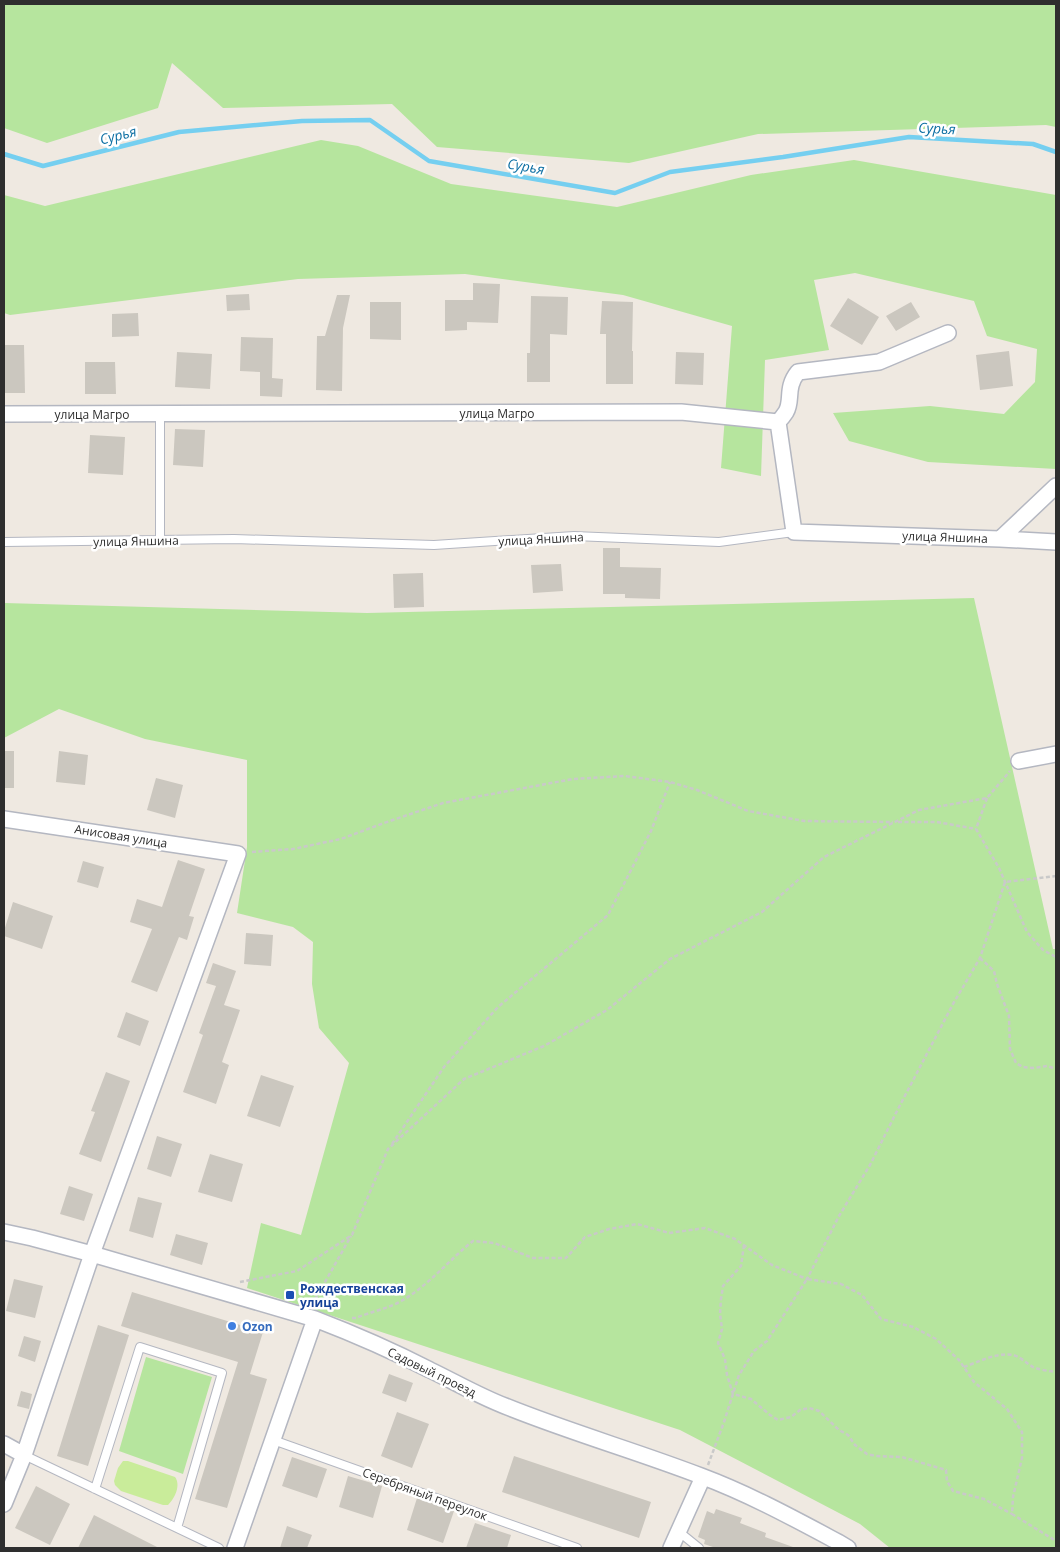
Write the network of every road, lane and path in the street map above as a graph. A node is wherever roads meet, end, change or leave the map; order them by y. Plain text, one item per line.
1 (948, 333) dead end
2 (4, 414) edge
3 (160, 414) junction
4 (778, 422) junction
5 (1056, 486) edge
6 (794, 532) junction
7 (1000, 538) junction
8 (160, 540) junction
9 (4, 542) edge
10 (1056, 542) edge
11 (1056, 754) edge
12 (1019, 761) joint
13 (670, 782) junction
14 (987, 798) junction
15 (4, 819) edge
16 (896, 822) junction
17 (976, 829) junction
18 (238, 854) junction
19 (1056, 876) edge
20 (1005, 882) junction
21 (1056, 957) edge
22 (980, 958) junction
23 (1056, 1069) edge
24 (388, 1149) junction
25 (4, 1232) edge
26 (352, 1235) junction
27 (744, 1245) junction
28 (92, 1254) junction
29 (807, 1279) junction
30 (233, 1283) dead end
31 (310, 1318) junction
32 (348, 1318) dead end
33 (964, 1367) junction
34 (1056, 1372) edge
35 (733, 1394) junction
36 (273, 1440) junction
37 (4, 1444) edge
38 (24, 1455) junction
39 (704, 1477) junction
40 (95, 1489) junction
41 (4, 1504) edge
42 (1012, 1514) junction
43 (177, 1528) junction
44 (678, 1531) junction
45 (1056, 1541) edge
46 (841, 1546) edge
47 (219, 1548) edge
48 (235, 1548) edge
49 (577, 1548) edge
50 (671, 1548) edge
51 (699, 1548) edge

1 - 4 street
2 - 3 street, улица Магро
3 - 4 street, улица Магро
3 - 8 lane
4 - 6 street
5 - 7 street, улица Яншина
6 - 7 street, улица Яншина
6 - 8 lane, улица Яншина
7 - 10 street
8 - 9 lane, улица Яншина
11 - 12 street
12 - 14 path
13 - 16 path
13 - 18 path
13 - 24 path
14 - 16 path
14 - 17 path
15 - 18 street, Анисовая улица
16 - 17 path
16 - 24 path
17 - 20 path
18 - 28 street
19 - 20 path
20 - 21 path
20 - 22 path
22 - 23 path
22 - 29 path
24 - 26 path
25 - 28 street, Садовый проезд
26 - 30 path
26 - 31 path
27 - 29 path
27 - 32 path
27 - 35 path
28 - 31 street, Садовый проезд
28 - 38 street
29 - 33 path
29 - 35 path
31 - 36 street
31 - 39 street, Садовый проезд
33 - 34 path
33 - 42 path
35 - 39 path
35 - 42 path
36 - 48 street
36 - 49 lane, Серебряный переулок
37 - 38 street
38 - 40 lane
38 - 41 street
39 - 44 street
39 - 46 street, Садовый проезд
40 - 43 lane
40 - 43 lane
42 - 45 path
43 - 47 lane
44 - 50 street
44 - 51 lane

